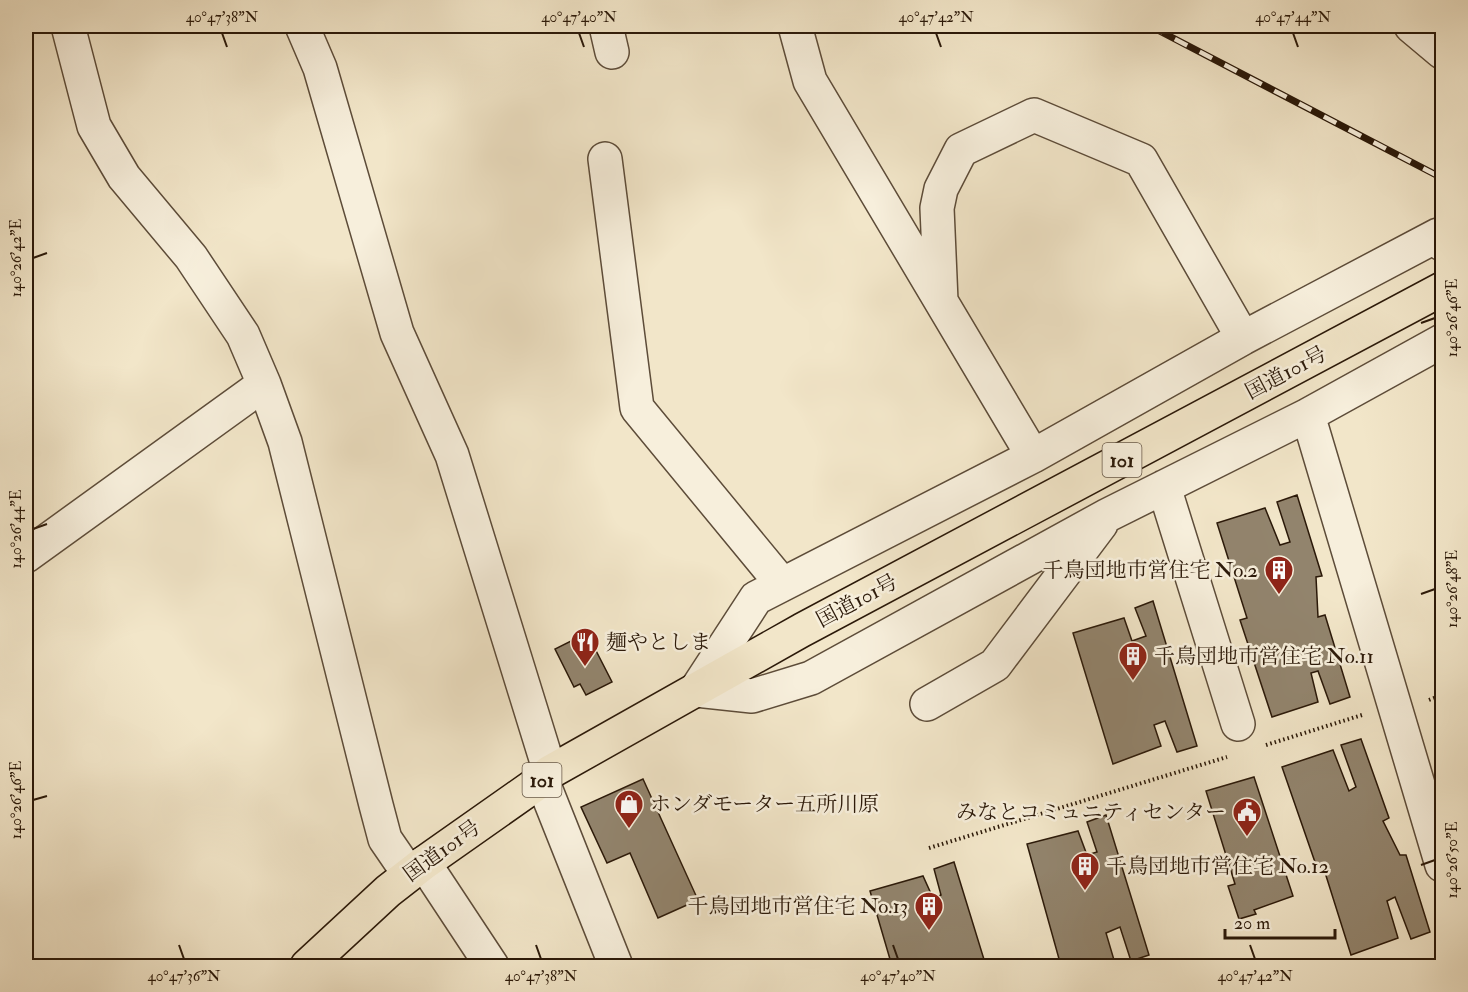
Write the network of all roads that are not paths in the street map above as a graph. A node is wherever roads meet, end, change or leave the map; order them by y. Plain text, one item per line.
1 (69, 26) edge
2 (302, 26) edge
3 (795, 26) edge
4 (1411, 26) edge
5 (1443, 52) edge
6 (605, 159) dead end
7 (1443, 244) edge
8 (1443, 289) edge
9 (941, 301) junction
10 (1243, 338) junction
11 (1443, 341) edge
12 (264, 384) junction
13 (1308, 415) junction
14 (1033, 456) junction
15 (1164, 487) junction
16 (1108, 515) junction
17 (26, 556) edge
18 (782, 585) junction
19 (696, 690) junction
20 (927, 704) dead end
21 (1245, 742) road end
22 (546, 776) junction
23 (1443, 865) edge
24 (417, 868) junction
25 (308, 966) edge
26 (492, 966) edge
27 (616, 966) edge

1 - 12 street
2 - 22 street
3 - 9 street
4 - 5 street
6 - 18 street
7 - 10 street
8 - 19 highway, 国道101号 / 101
9 - 10 street
9 - 14 street
10 - 14 street
11 - 13 street
12 - 17 street
12 - 24 street
13 - 15 street
13 - 23 street
14 - 18 street
15 - 16 street
15 - 21 street
16 - 19 street
16 - 20 street
18 - 19 street
19 - 22 highway, 国道101号 / 101
22 - 24 highway, 国道101号 / 101
22 - 27 street
24 - 25 highway, 国道101号 / 101
24 - 26 street

